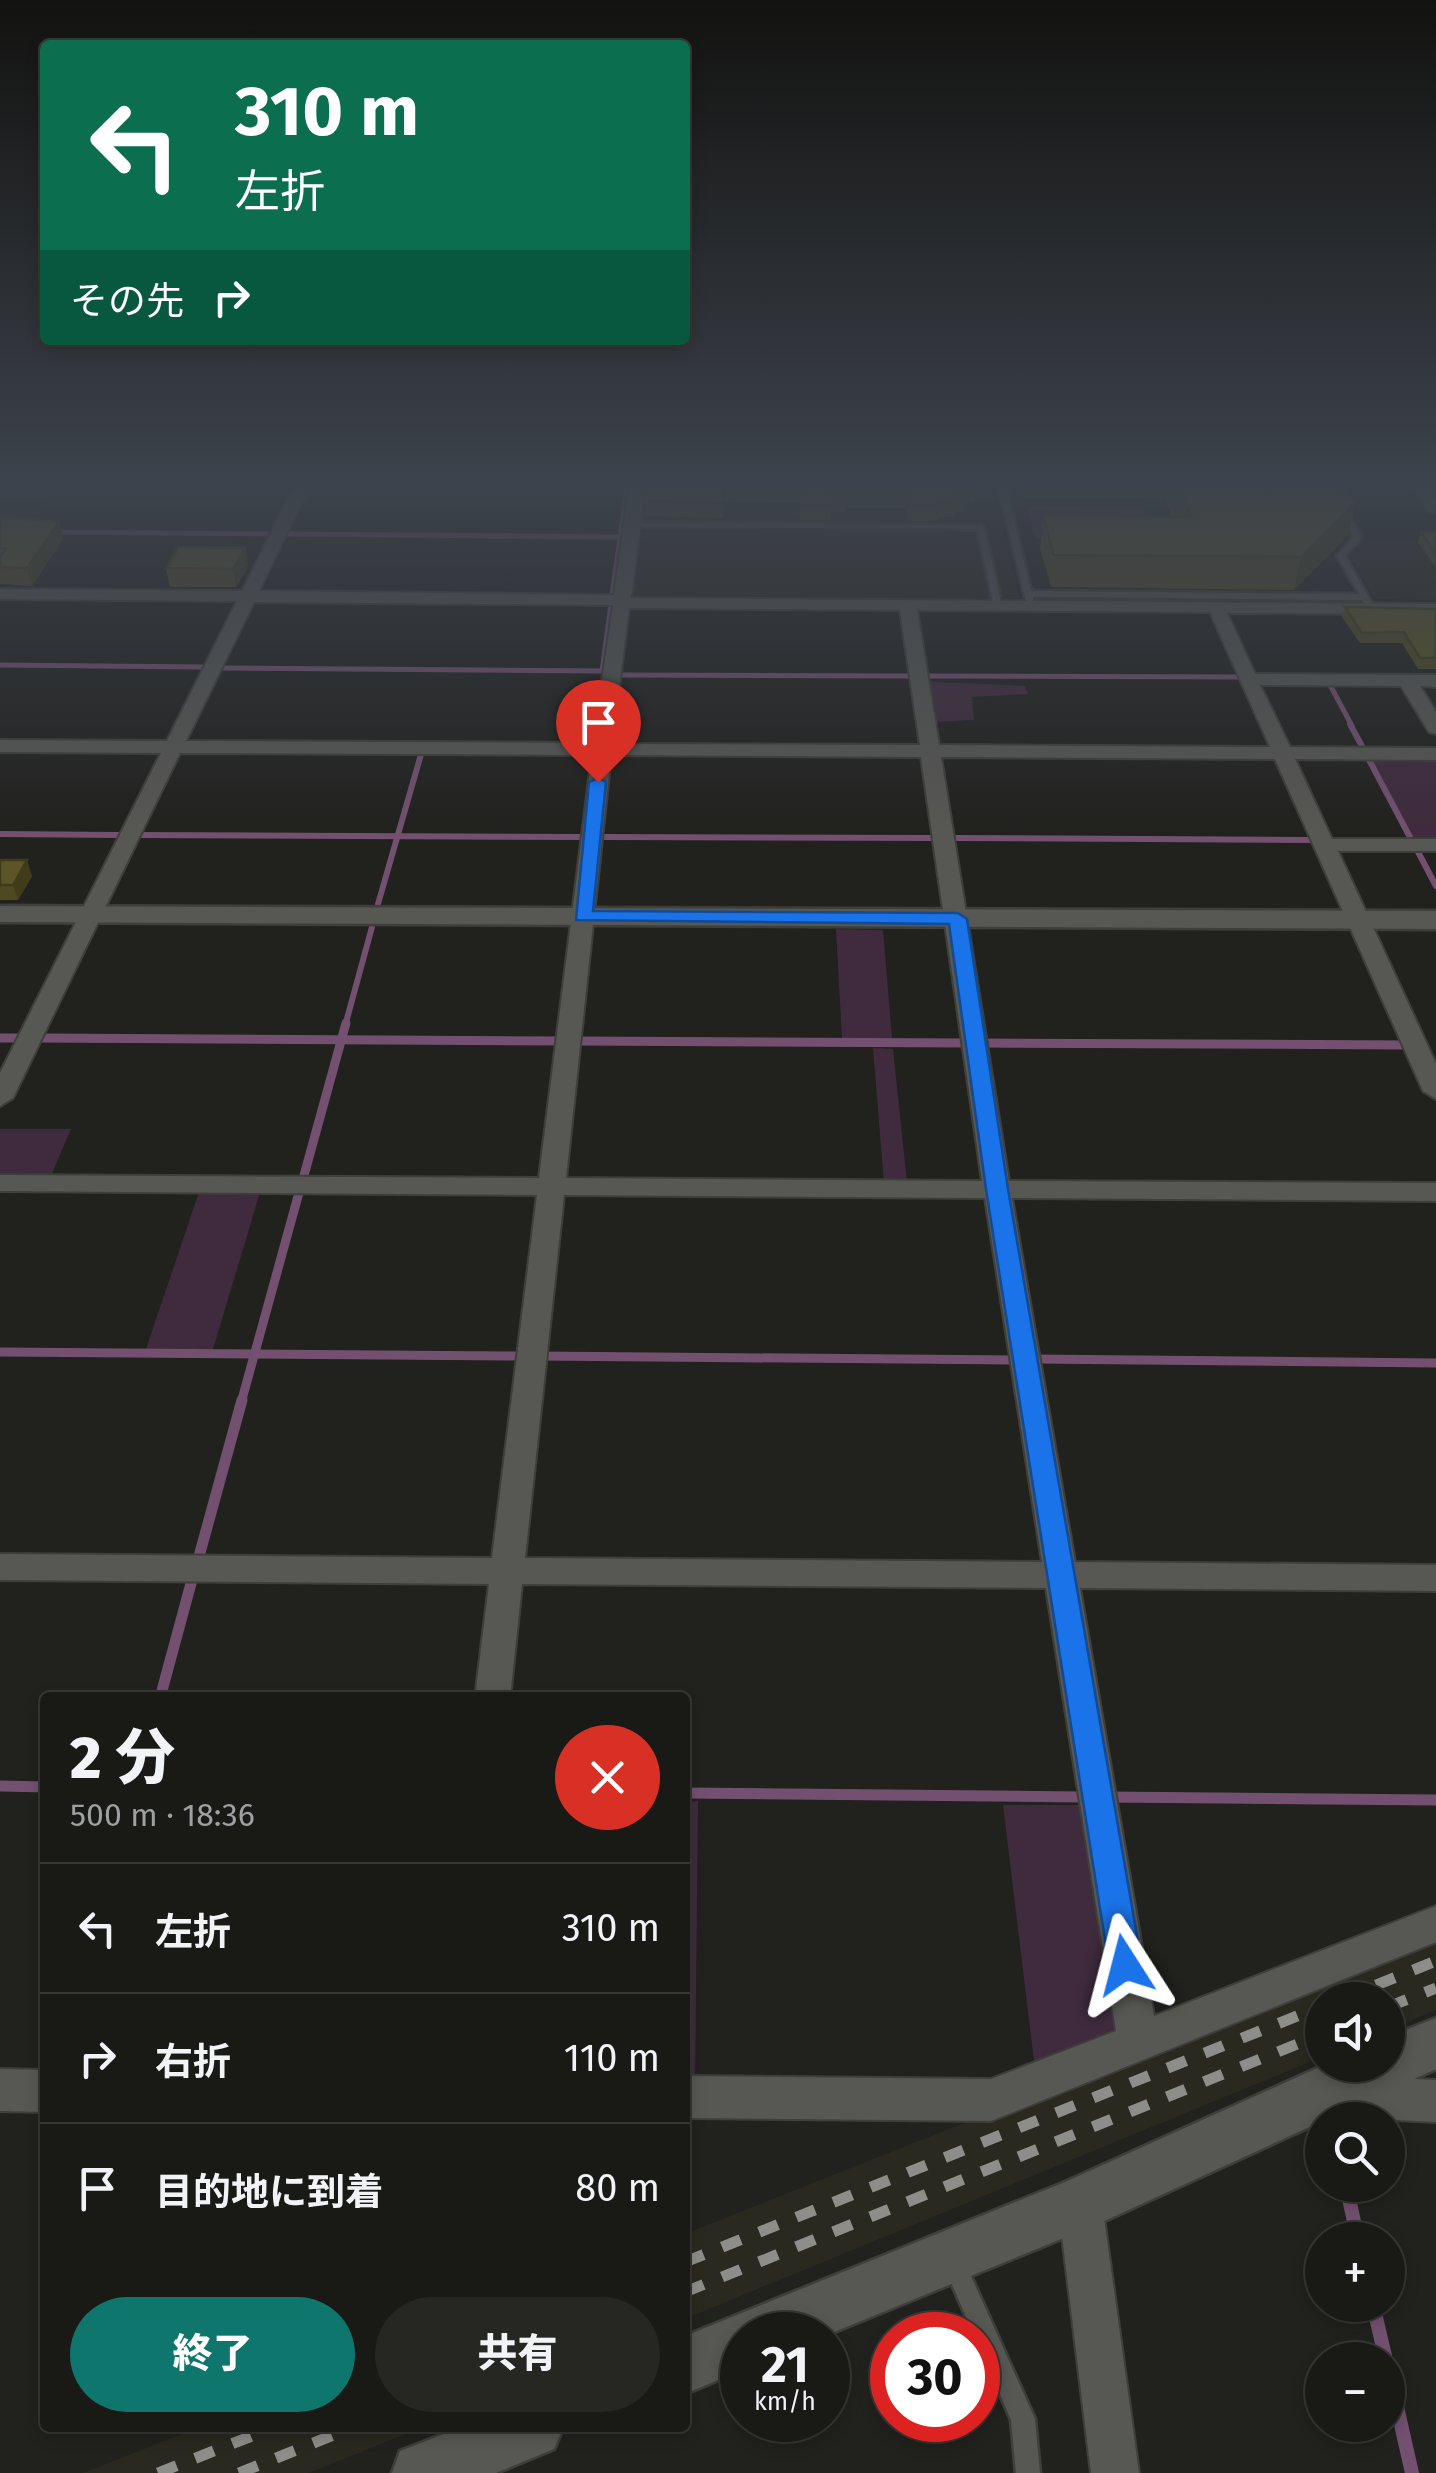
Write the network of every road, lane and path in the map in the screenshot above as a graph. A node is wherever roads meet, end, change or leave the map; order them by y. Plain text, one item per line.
1 (243, 602) edge
2 (622, 602) edge
3 (661, 602) edge
4 (997, 602) edge
5 (1017, 602) edge
6 (1093, 602) edge
7 (1301, 602) edge
8 (1368, 603) junction
9 (908, 605) junction
10 (998, 606) junction
11 (1216, 607) junction
12 (1436, 609) edge
13 (1248, 679) junction
14 (1407, 680) junction
15 (1436, 681) edge
16 (1435, 723) edge
17 (0, 746) edge
18 (172, 748) junction
19 (602, 749) junction
20 (931, 751) junction
21 (1282, 753) junction
22 (1436, 754) edge
23 (1324, 845) junction
24 (1436, 846) edge
25 (0, 914) edge
26 (90, 914) junction
27 (583, 916) junction
28 (958, 919) junction
29 (1436, 920) edge
30 (1359, 921) junction
31 (1436, 1091) edge
32 (0, 1098) edge
33 (0, 1183) edge
34 (552, 1186) junction
35 (997, 1189) junction
36 (1436, 1192) edge
37 (0, 1568) edge
38 (506, 1571) junction
39 (1061, 1576) junction
40 (1436, 1578) edge
41 (493, 1692) edge
42 (1436, 1924) edge
43 (1138, 2042) junction
44 (1436, 2043) edge
45 (1405, 2056) edge
46 (1342, 2082) edge
47 (0, 2090) edge
48 (40, 2091) edge
49 (1311, 2095) junction
50 (690, 2097) edge
51 (1436, 2101) edge
52 (1080, 2202) junction
53 (950, 2256) junction
54 (814, 2312) edge
55 (720, 2350) edge
56 (690, 2363) edge
57 (523, 2432) edge
58 (422, 2473) edge
59 (1028, 2473) edge
60 (1115, 2473) edge

1 - 18 street
2 - 19 street
3 - 9 street
4 - 10 lane
5 - 10 street
6 - 11 street
7 - 8 lane
8 - 11 street
8 - 12 street
9 - 10 street
9 - 20 street
11 - 13 street
13 - 14 street
13 - 21 street
14 - 15 street
14 - 16 street
17 - 18 street
18 - 19 street
18 - 26 street
19 - 20 street
19 - 27 street
20 - 21 street
20 - 28 street
21 - 22 street
21 - 23 street
23 - 24 street
23 - 30 street
25 - 26 street
26 - 27 street
26 - 32 street
27 - 28 street
27 - 34 street
28 - 30 street
28 - 35 street
29 - 30 street
30 - 31 street
33 - 34 street
34 - 35 street
34 - 38 street
35 - 36 street
35 - 39 street
37 - 38 street
38 - 39 street
38 - 41 street
39 - 40 street
39 - 43 street
42 - 43 street
43 - 50 street
44 - 45 street
46 - 49 street
47 - 48 street
49 - 51 street
49 - 52 street
52 - 53 street
52 - 60 street
53 - 54 street
53 - 59 lane
55 - 56 street
57 - 58 street

